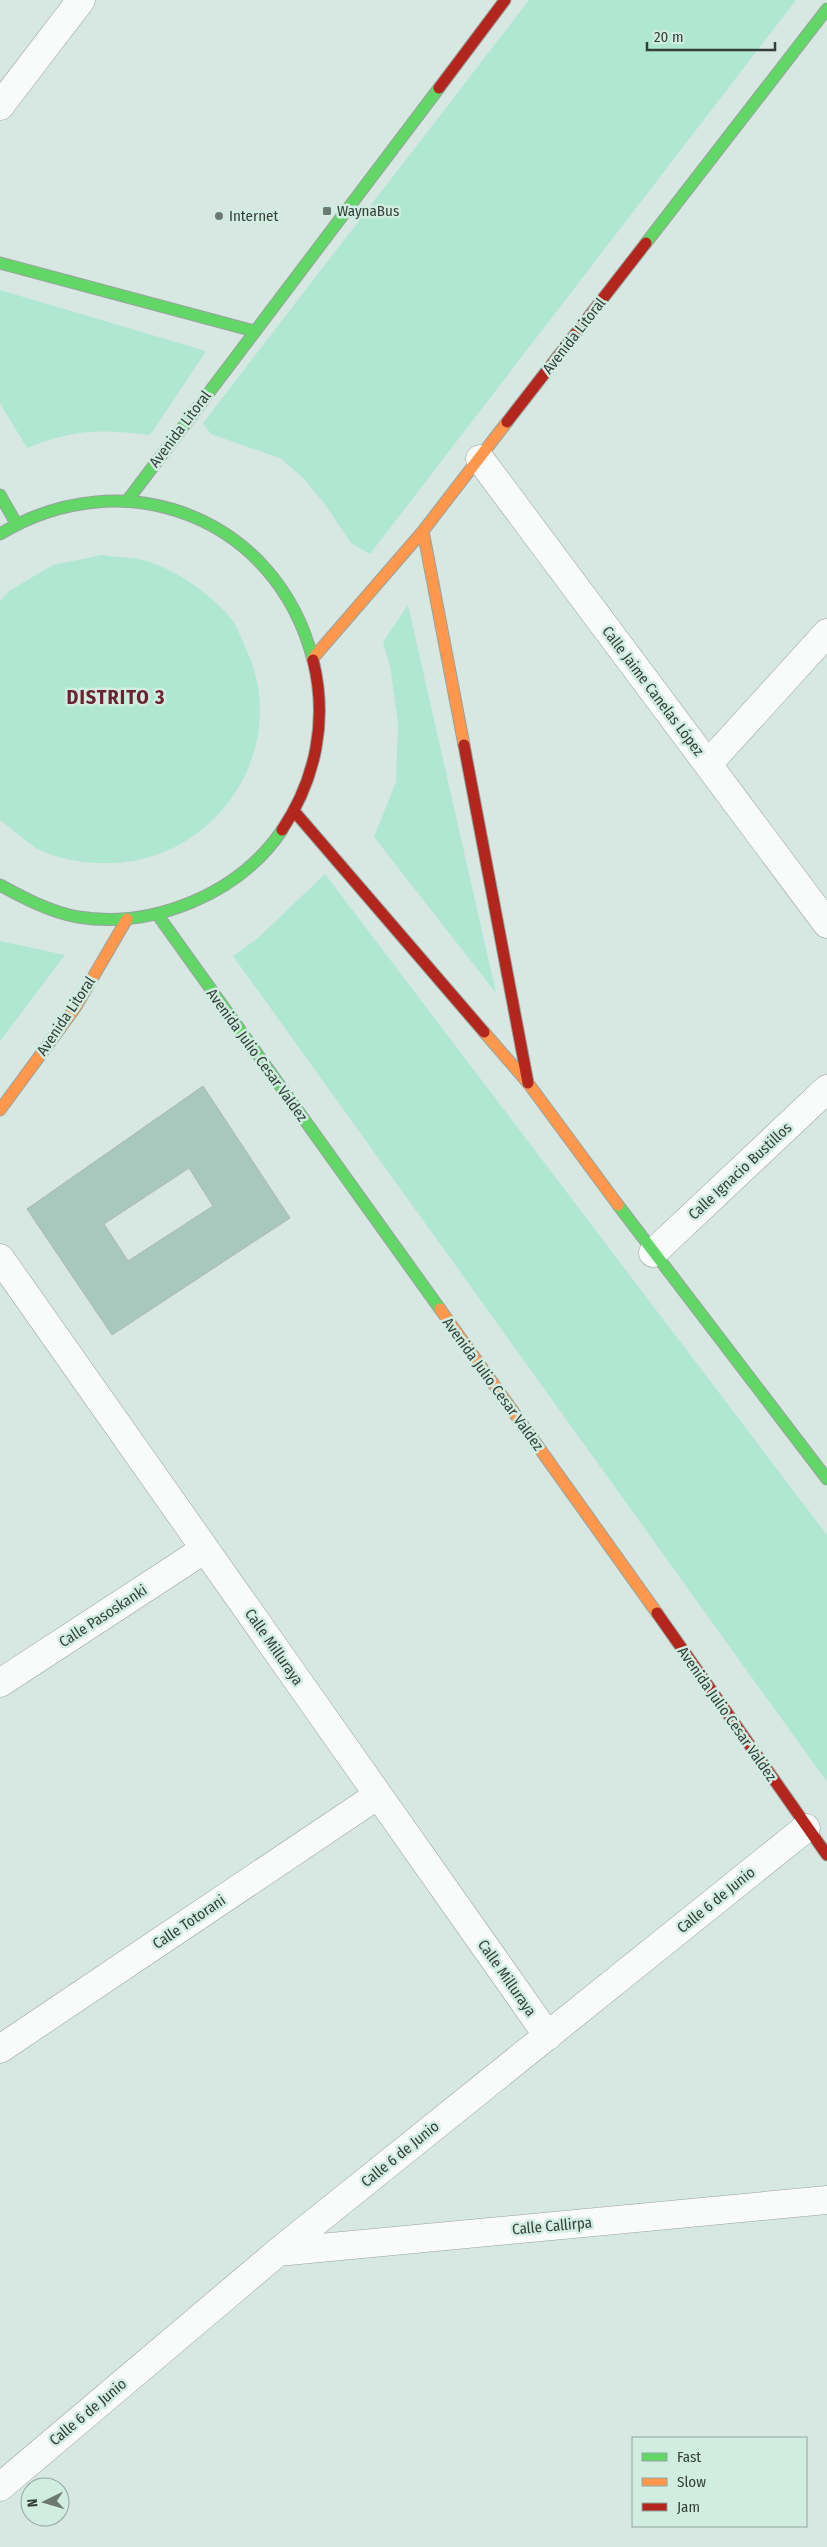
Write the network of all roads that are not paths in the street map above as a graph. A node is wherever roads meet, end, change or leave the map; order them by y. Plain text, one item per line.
1 (81, 0) edge
2 (505, 0) edge
3 (827, 8) edge
4 (0, 106) edge
5 (0, 262) edge
6 (254, 331) junction
7 (480, 459) junction
8 (0, 495) edge
9 (127, 501) junction
10 (16, 523) junction
11 (423, 532) junction
12 (0, 534) edge
13 (827, 634) edge
14 (314, 657) junction
15 (708, 764) junction
16 (294, 810) junction
17 (0, 885) edge
18 (157, 914) junction
19 (127, 919) junction
20 (827, 924) edge
21 (528, 1083) junction
22 (827, 1088) edge
23 (0, 1110) edge
24 (653, 1253) junction
25 (0, 1258) edge
26 (827, 1479) edge
27 (205, 1549) junction
28 (0, 1683) edge
29 (378, 1795) junction
30 (806, 1828) junction
31 (827, 1855) edge
32 (548, 2036) junction
33 (0, 2049) edge
34 (827, 2200) edge
35 (278, 2252) junction
36 (0, 2487) edge

1 - 4 street
2 - 6 main road, Avenida Litoral
3 - 7 main road, Avenida Litoral
5 - 6 main road
6 - 9 main road, Avenida Litoral
7 - 11 main road, Avenida Litoral
7 - 15 street, Calle Jaime Canelas López
8 - 10 main road
9 - 10 main road
9 - 14 main road
10 - 12 main road
11 - 14 main road, Avenida Litoral
11 - 21 main road
13 - 15 street
14 - 16 main road
15 - 20 street, Calle Jaime Canelas López
16 - 18 main road
16 - 21 main road
17 - 19 main road
18 - 19 main road
18 - 30 main road, Avenida Julio Cesar Valdez
19 - 23 main road, Avenida Litoral
21 - 24 main road
22 - 24 street, Calle Ignacio Bustillos
24 - 26 main road
25 - 27 street, Calle Milluraya
27 - 28 street, Calle Pasoskanki
27 - 29 street, Calle Milluraya
29 - 32 street, Calle Milluraya
29 - 33 street, Calle Totorani
30 - 31 main road, Avenida Julio Cesar Valdez
30 - 32 street, Calle 6 de Junio
32 - 35 street, Calle 6 de Junio
34 - 35 street, Calle Callirpa
35 - 36 street, Calle 6 de Junio

